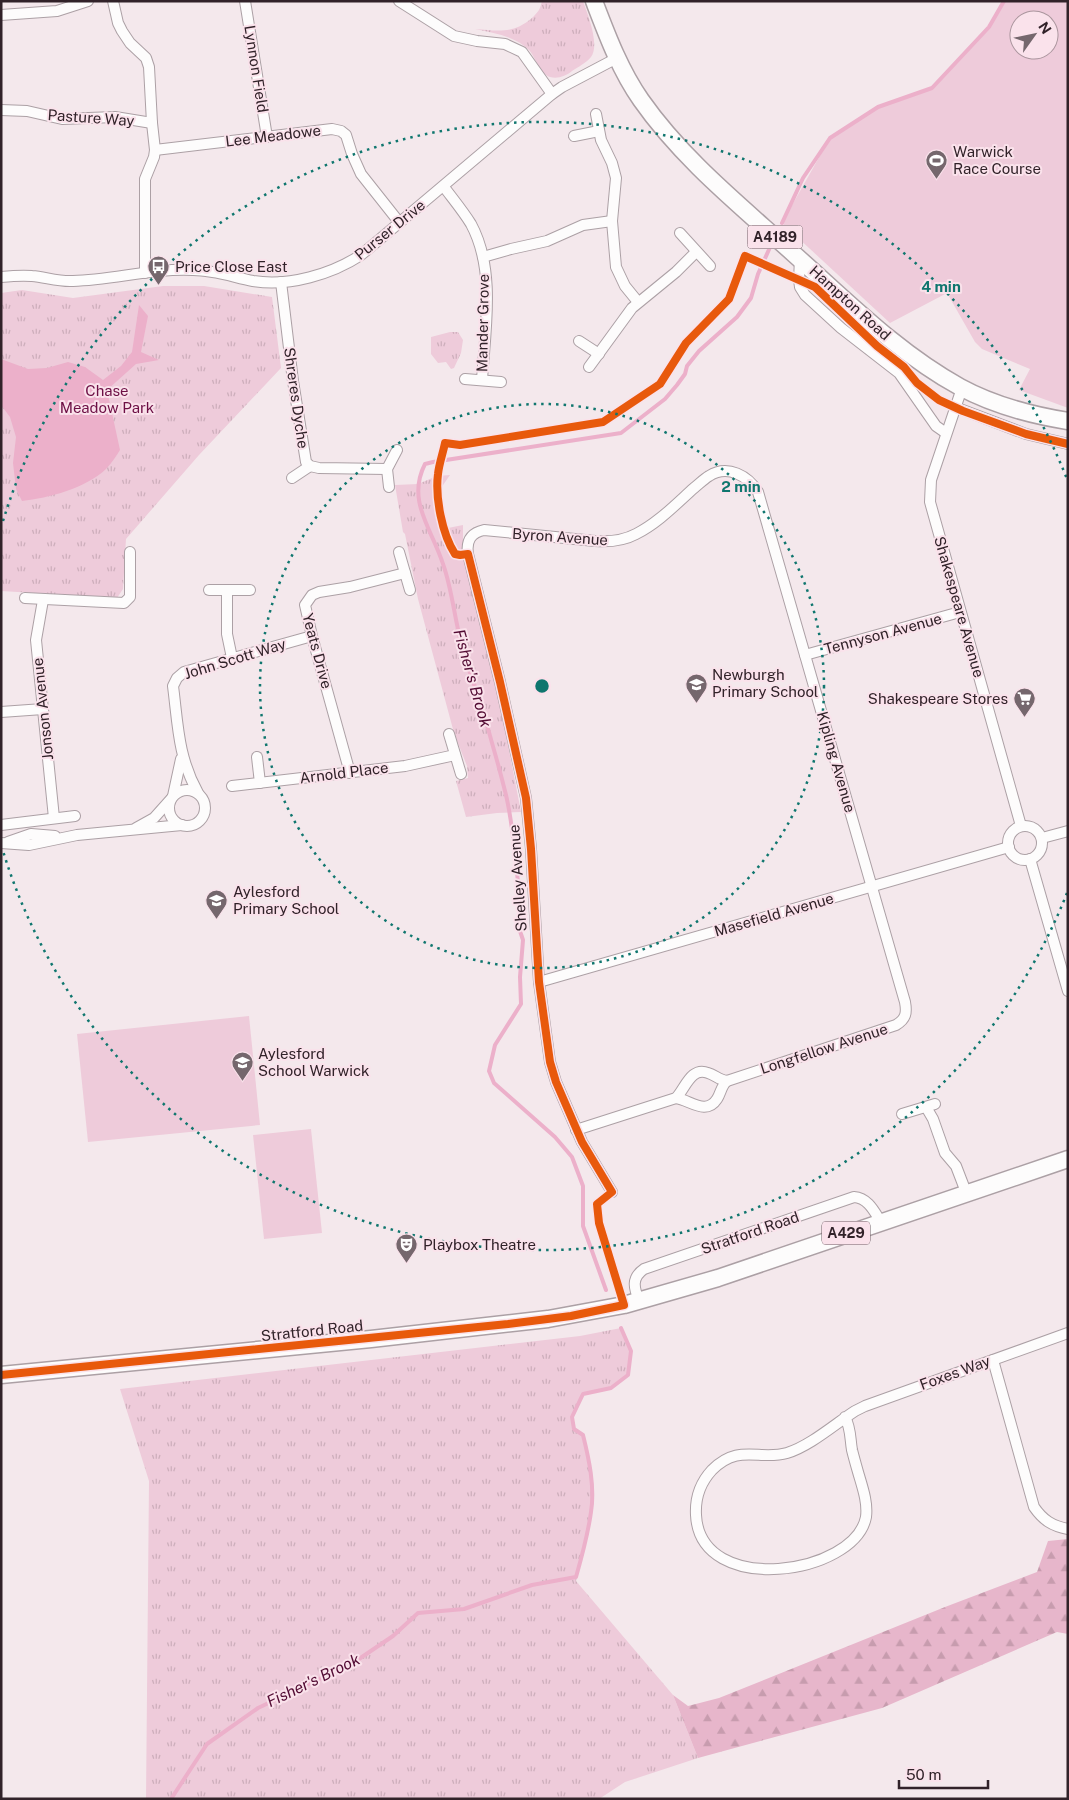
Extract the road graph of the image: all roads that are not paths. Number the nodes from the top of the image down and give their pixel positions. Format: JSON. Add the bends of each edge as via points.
{"nodes":[{"id":1,"x":88,"y":1,"type":"edge"},
{"id":2,"x":114,"y":1,"type":"edge"},
{"id":3,"x":245,"y":1,"type":"edge"},
{"id":4,"x":399,"y":1,"type":"edge"},
{"id":5,"x":594,"y":1,"type":"edge"},
{"id":6,"x":1,"y":15,"type":"edge"},
{"id":7,"x":617,"y":58,"type":"junction"},
{"id":8,"x":552,"y":94,"type":"junction"},
{"id":9,"x":1,"y":110,"type":"edge"},
{"id":10,"x":596,"y":114,"type":"dead end"},
{"id":11,"x":152,"y":123,"type":"junction"},
{"id":12,"x":599,"y":131,"type":"junction"},
{"id":13,"x":574,"y":136,"type":"dead end"},
{"id":14,"x":267,"y":137,"type":"junction"},
{"id":15,"x":155,"y":150,"type":"junction"},
{"id":16,"x":444,"y":187,"type":"junction"},
{"id":17,"x":612,"y":221,"type":"junction"},
{"id":18,"x":400,"y":222,"type":"junction"},
{"id":19,"x":680,"y":233,"type":"dead end"},
{"id":20,"x":696,"y":252,"type":"junction"},
{"id":21,"x":483,"y":258,"type":"junction"},
{"id":22,"x":800,"y":259,"type":"junction"},
{"id":23,"x":710,"y":266,"type":"dead end"},
{"id":24,"x":145,"y":273,"type":"junction"},
{"id":25,"x":1,"y":277,"type":"edge"},
{"id":26,"x":281,"y":282,"type":"junction"},
{"id":27,"x":638,"y":302,"type":"junction"},
{"id":28,"x":578,"y":341,"type":"dead end"},
{"id":29,"x":599,"y":354,"type":"junction"},
{"id":30,"x":589,"y":367,"type":"dead end"},
{"id":31,"x":465,"y":379,"type":"dead end"},
{"id":32,"x":482,"y":380,"type":"junction"},
{"id":33,"x":501,"y":382,"type":"dead end"},
{"id":34,"x":962,"y":388,"type":"junction"},
{"id":35,"x":955,"y":407,"type":"junction"},
{"id":36,"x":1068,"y":421,"type":"edge"},
{"id":37,"x":946,"y":433,"type":"junction"},
{"id":38,"x":1068,"y":444,"type":"edge"},
{"id":39,"x":397,"y":450,"type":"dead end"},
{"id":40,"x":310,"y":466,"type":"junction"},
{"id":41,"x":388,"y":469,"type":"junction"},
{"id":42,"x":292,"y":478,"type":"dead end"},
{"id":43,"x":389,"y":487,"type":"dead end"},
{"id":44,"x":758,"y":492,"type":"joint"},
{"id":45,"x":130,"y":552,"type":"dead end"},
{"id":46,"x":399,"y":552,"type":"dead end"},
{"id":47,"x":468,"y":554,"type":"joint"},
{"id":48,"x":405,"y":573,"type":"junction"},
{"id":49,"x":209,"y":590,"type":"dead end"},
{"id":50,"x":227,"y":590,"type":"junction"},
{"id":51,"x":250,"y":590,"type":"dead end"},
{"id":52,"x":410,"y":590,"type":"dead end"},
{"id":53,"x":24,"y":598,"type":"dead end"},
{"id":54,"x":43,"y":600,"type":"junction"},
{"id":55,"x":960,"y":612,"type":"junction"},
{"id":56,"x":312,"y":636,"type":"junction"},
{"id":57,"x":805,"y":655,"type":"junction"},
{"id":58,"x":232,"y":658,"type":"junction"},
{"id":59,"x":43,"y":709,"type":"junction"},
{"id":60,"x":1,"y":712,"type":"edge"},
{"id":61,"x":449,"y":734,"type":"dead end"},
{"id":62,"x":455,"y":755,"type":"junction"},
{"id":63,"x":182,"y":756,"type":"junction"},
{"id":64,"x":257,"y":756,"type":"dead end"},
{"id":65,"x":350,"y":773,"type":"junction"},
{"id":66,"x":460,"y":774,"type":"dead end"},
{"id":67,"x":260,"y":783,"type":"junction"},
{"id":68,"x":232,"y":786,"type":"dead end"},
{"id":69,"x":198,"y":792,"type":"junction"},
{"id":70,"x":172,"y":798,"type":"junction"},
{"id":71,"x":75,"y":816,"type":"dead end"},
{"id":72,"x":54,"y":818,"type":"junction"},
{"id":73,"x":1,"y":825,"type":"edge"},
{"id":74,"x":182,"y":825,"type":"junction"},
{"id":75,"x":1021,"y":826,"type":"junction"},
{"id":76,"x":133,"y":829,"type":"junction"},
{"id":77,"x":1068,"y":831,"type":"edge"},
{"id":78,"x":1042,"y":838,"type":"junction"},
{"id":79,"x":4,"y":842,"type":"edge"},
{"id":80,"x":1009,"y":846,"type":"junction"},
{"id":81,"x":1030,"y":859,"type":"junction"},
{"id":82,"x":872,"y":887,"type":"junction"},
{"id":83,"x":539,"y":982,"type":"junction"},
{"id":84,"x":1068,"y":991,"type":"edge"},
{"id":85,"x":727,"y":1081,"type":"junction"},
{"id":86,"x":676,"y":1098,"type":"junction"},
{"id":87,"x":902,"y":1114,"type":"dead end"},
{"id":88,"x":576,"y":1130,"type":"junction"},
{"id":89,"x":1068,"y":1159,"type":"edge"},
{"id":90,"x":612,"y":1192,"type":"dead end"},
{"id":91,"x":966,"y":1192,"type":"junction"},
{"id":92,"x":881,"y":1222,"type":"junction"},
{"id":93,"x":640,"y":1301,"type":"junction"},
{"id":94,"x":1068,"y":1333,"type":"edge"},
{"id":95,"x":993,"y":1360,"type":"junction"},
{"id":96,"x":1,"y":1375,"type":"edge"},
{"id":97,"x":845,"y":1417,"type":"junction"},
{"id":98,"x":1068,"y":1529,"type":"edge"}],
"edges":[{"from":1,"to":6,"type":"street","via":[[57,11]]},
{"from":2,"to":11,"type":"street","via":[[122,31],[148,62]]},
{"from":3,"to":14,"type":"street","name":"Lynnon Field"},
{"from":4,"to":8,"type":"street","via":[[454,36],[504,44],[522,52]]},
{"from":5,"to":7,"type":"main road","name":"Hampton Road","number":"A4189"},
{"from":7,"to":8,"type":"street","name":"Purser Drive"},
{"from":7,"to":22,"type":"main road","name":"Hampton Road","number":"A4189","via":[[640,98],[696,166]]},
{"from":8,"to":16,"type":"street","name":"Purser Drive"},
{"from":9,"to":11,"type":"street","name":"Pasture Way","via":[[27,111],[62,119],[115,116]]},
{"from":10,"to":12,"type":"street"},
{"from":11,"to":15,"type":"street"},
{"from":12,"to":13,"type":"street"},
{"from":12,"to":17,"type":"street","via":[[616,178]]},
{"from":14,"to":15,"type":"street","name":"Lee Meadowe"},
{"from":14,"to":18,"type":"street","name":"Lee Meadowe","via":[[341,131],[347,137],[361,174]]},
{"from":15,"to":24,"type":"street","via":[[145,179]]},
{"from":16,"to":18,"type":"street","name":"Purser Drive"},
{"from":16,"to":21,"type":"street","name":"Mander Grove","via":[[471,224]]},
{"from":17,"to":21,"type":"street","via":[[583,225],[547,241]]},
{"from":17,"to":27,"type":"street","via":[[616,267]]},
{"from":18,"to":26,"type":"street","name":"Purser Drive","via":[[353,260],[319,274]]},
{"from":19,"to":20,"type":"street"},
{"from":20,"to":23,"type":"street"},
{"from":20,"to":27,"type":"street"},
{"from":21,"to":32,"type":"street","name":"Mander Grove","via":[[486,298]]},
{"from":22,"to":34,"type":"main road","name":"Hampton Road","number":"A4189","via":[[909,355]]},
{"from":22,"to":37,"type":"street","via":[[799,280],[805,295],[840,328],[899,374],[936,426]]},
{"from":24,"to":25,"type":"street","name":"Purser Drive","via":[[70,281],[33,276]]},
{"from":24,"to":26,"type":"street","name":"Purser Drive","via":[[195,270],[255,281]]},
{"from":26,"to":40,"type":"street","name":"Shreres Dyche","via":[[304,458]]},
{"from":27,"to":29,"type":"street"},
{"from":28,"to":29,"type":"street"},
{"from":29,"to":30,"type":"street"},
{"from":31,"to":32,"type":"street","name":"Mander Grove"},
{"from":32,"to":33,"type":"street","name":"Mander Grove"},
{"from":34,"to":35,"type":"street","name":"Shakespeare Avenue"},
{"from":34,"to":36,"type":"main road","name":"Hampton Road","number":"A4189","via":[[1026,412]]},
{"from":35,"to":37,"type":"street","name":"Shakespeare Avenue"},
{"from":35,"to":38,"type":"street","via":[[1026,434]]},
{"from":37,"to":55,"type":"street","name":"Shakespeare Avenue","via":[[931,480],[930,502]]},
{"from":39,"to":41,"type":"street"},
{"from":40,"to":41,"type":"street","name":"Shreres Dyche"},
{"from":40,"to":42,"type":"street"},
{"from":41,"to":43,"type":"street"},
{"from":44,"to":47,"type":"street","name":"Byron Avenue","via":[[741,475],[729,471],[716,473],[647,528],[623,539],[610,542],[484,530],[470,536]]},
{"from":44,"to":57,"type":"street","name":"Kipling Avenue"},
{"from":45,"to":54,"type":"street","via":[[130,597],[124,603]]},
{"from":46,"to":48,"type":"street"},
{"from":47,"to":83,"type":"street","name":"Shelley Avenue","via":[[526,798]]},
{"from":48,"to":52,"type":"street"},
{"from":48,"to":56,"type":"street","name":"Yeats Drive","via":[[312,595],[305,608]]},
{"from":49,"to":50,"type":"street"},
{"from":50,"to":51,"type":"street"},
{"from":50,"to":58,"type":"street","via":[[227,634]]},
{"from":53,"to":54,"type":"street"},
{"from":54,"to":59,"type":"street","name":"Jonson Avenue","via":[[36,640]]},
{"from":55,"to":57,"type":"street","name":"Tennyson Avenue"},
{"from":55,"to":75,"type":"street","name":"Shakespeare Avenue"},
{"from":56,"to":58,"type":"street","name":"John Scott Way"},
{"from":56,"to":65,"type":"street","name":"Yeats Drive"},
{"from":57,"to":82,"type":"street","name":"Kipling Avenue"},
{"from":58,"to":63,"type":"street","name":"John Scott Way","via":[[184,672],[174,681]]},
{"from":59,"to":60,"type":"street"},
{"from":59,"to":72,"type":"street","name":"Jonson Avenue"},
{"from":61,"to":62,"type":"street"},
{"from":62,"to":65,"type":"street","name":"Arnold Place"},
{"from":62,"to":66,"type":"street"},
{"from":63,"to":69,"type":"street"},
{"from":63,"to":70,"type":"street"},
{"from":64,"to":67,"type":"street"},
{"from":65,"to":67,"type":"street","name":"Arnold Place"},
{"from":67,"to":68,"type":"street","name":"Arnold Place"},
{"from":69,"to":70,"type":"street","via":[[186,789]]},
{"from":69,"to":74,"type":"street","via":[[206,808],[203,818],[195,824]]},
{"from":70,"to":74,"type":"street","via":[[169,805],[171,817]]},
{"from":70,"to":76,"type":"street","via":[[154,818]]},
{"from":71,"to":72,"type":"street"},
{"from":72,"to":73,"type":"street"},
{"from":74,"to":76,"type":"street"},
{"from":75,"to":78,"type":"street","via":[[1035,828]]},
{"from":75,"to":80,"type":"street","via":[[1010,835]]},
{"from":76,"to":79,"type":"street","via":[[60,837],[31,834]]},
{"from":77,"to":78,"type":"street"},
{"from":78,"to":81,"type":"street","via":[[1041,849]]},
{"from":80,"to":81,"type":"street","via":[[1012,854]]},
{"from":80,"to":82,"type":"street","name":"Masefield Avenue"},
{"from":81,"to":84,"type":"street"},
{"from":82,"to":83,"type":"street","name":"Masefield Avenue"},
{"from":82,"to":85,"type":"street","name":"Longfellow Avenue","via":[[905,1002],[906,1015],[902,1021]]},
{"from":83,"to":88,"type":"street","name":"Shelley Avenue","via":[[553,1074]]},
{"from":85,"to":86,"type":"street","via":[[718,1098],[705,1107]]},
{"from":85,"to":86,"type":"street","via":[[704,1071],[697,1072]]},
{"from":86,"to":88,"type":"street"},
{"from":87,"to":91,"type":"street","via":[[930,1105],[945,1153],[956,1166]]},
{"from":88,"to":90,"type":"street","name":"Shelley Avenue"},
{"from":89,"to":91,"type":"main road","name":"Stratford Road","number":"A429"},
{"from":91,"to":92,"type":"main road","name":"Stratford Road","number":"A429"},
{"from":92,"to":93,"type":"main road","name":"Stratford Road","number":"A429"},
{"from":92,"to":93,"type":"street","name":"Stratford Road","via":[[865,1200],[854,1198],[644,1269],[634,1285]]},
{"from":93,"to":96,"type":"main road","name":"Stratford Road","number":"A429","via":[[571,1316],[508,1324]]},
{"from":94,"to":95,"type":"street","name":"Foxes Way"},
{"from":95,"to":97,"type":"street","name":"Foxes Way","via":[[865,1406]]},
{"from":95,"to":98,"type":"street","via":[[1034,1507],[1049,1524]]},
{"from":97,"to":97,"type":"street","name":"Foxes Way","via":[[866,1506],[866,1516],[856,1538],[828,1556],[788,1567],[745,1568],[713,1553],[697,1526],[696,1507],[702,1482],[714,1468],[738,1455],[778,1455],[794,1451]]}]}
